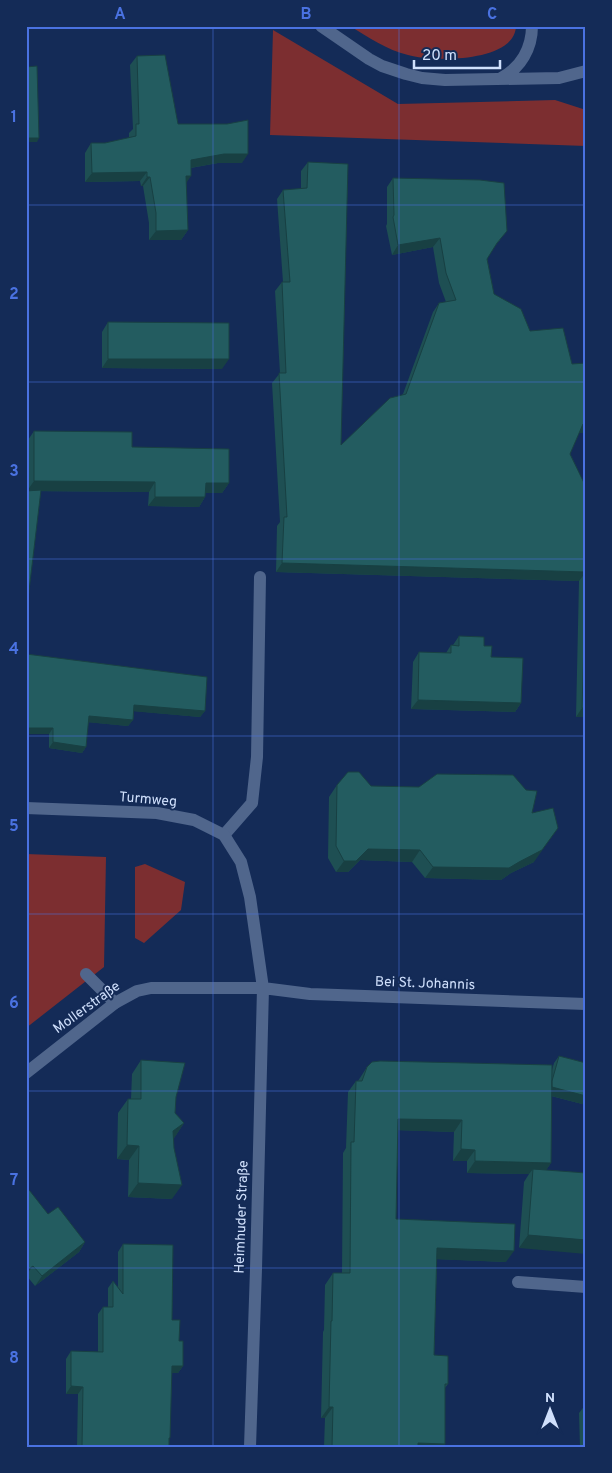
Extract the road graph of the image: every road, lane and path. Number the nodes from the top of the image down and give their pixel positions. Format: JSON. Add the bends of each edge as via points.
{"nodes":[{"id":1,"x":321,"y":26,"type":"edge"},
{"id":2,"x":532,"y":26,"type":"edge"},
{"id":3,"x":586,"y":71,"type":"edge"},
{"id":4,"x":499,"y":79,"type":"junction"},
{"id":5,"x":260,"y":577,"type":"dead end"},
{"id":6,"x":26,"y":808,"type":"edge"},
{"id":7,"x":224,"y":835,"type":"junction"},
{"id":8,"x":86,"y":974,"type":"dead end"},
{"id":9,"x":263,"y":988,"type":"junction"},
{"id":10,"x":115,"y":1003,"type":"junction"},
{"id":11,"x":586,"y":1004,"type":"edge"},
{"id":12,"x":26,"y":1073,"type":"edge"},
{"id":13,"x":518,"y":1282,"type":"dead end"},
{"id":14,"x":586,"y":1287,"type":"edge"},
{"id":15,"x":250,"y":1447,"type":"edge"}],
"edges":[{"from":1,"to":4,"type":"street","via":[[369,59],[406,74],[445,80]]},
{"from":2,"to":4,"type":"street","via":[[532,38],[519,64]]},
{"from":3,"to":4,"type":"street","via":[[559,78]]},
{"from":5,"to":7,"type":"street","via":[[257,757],[252,803]]},
{"from":6,"to":7,"type":"street","name":"Turmweg","via":[[157,813],[194,820]]},
{"from":7,"to":9,"type":"street","via":[[241,862],[250,897]]},
{"from":8,"to":10,"type":"street"},
{"from":9,"to":10,"type":"street","name":"Mollerstraße","via":[[150,988],[136,991]]},
{"from":9,"to":11,"type":"street","name":"Bei St. Johannis","via":[[310,994]]},
{"from":9,"to":15,"type":"street","name":"Heimhuder Straße"},
{"from":10,"to":12,"type":"street","name":"Mollerstraße"},
{"from":13,"to":14,"type":"street"}]}
